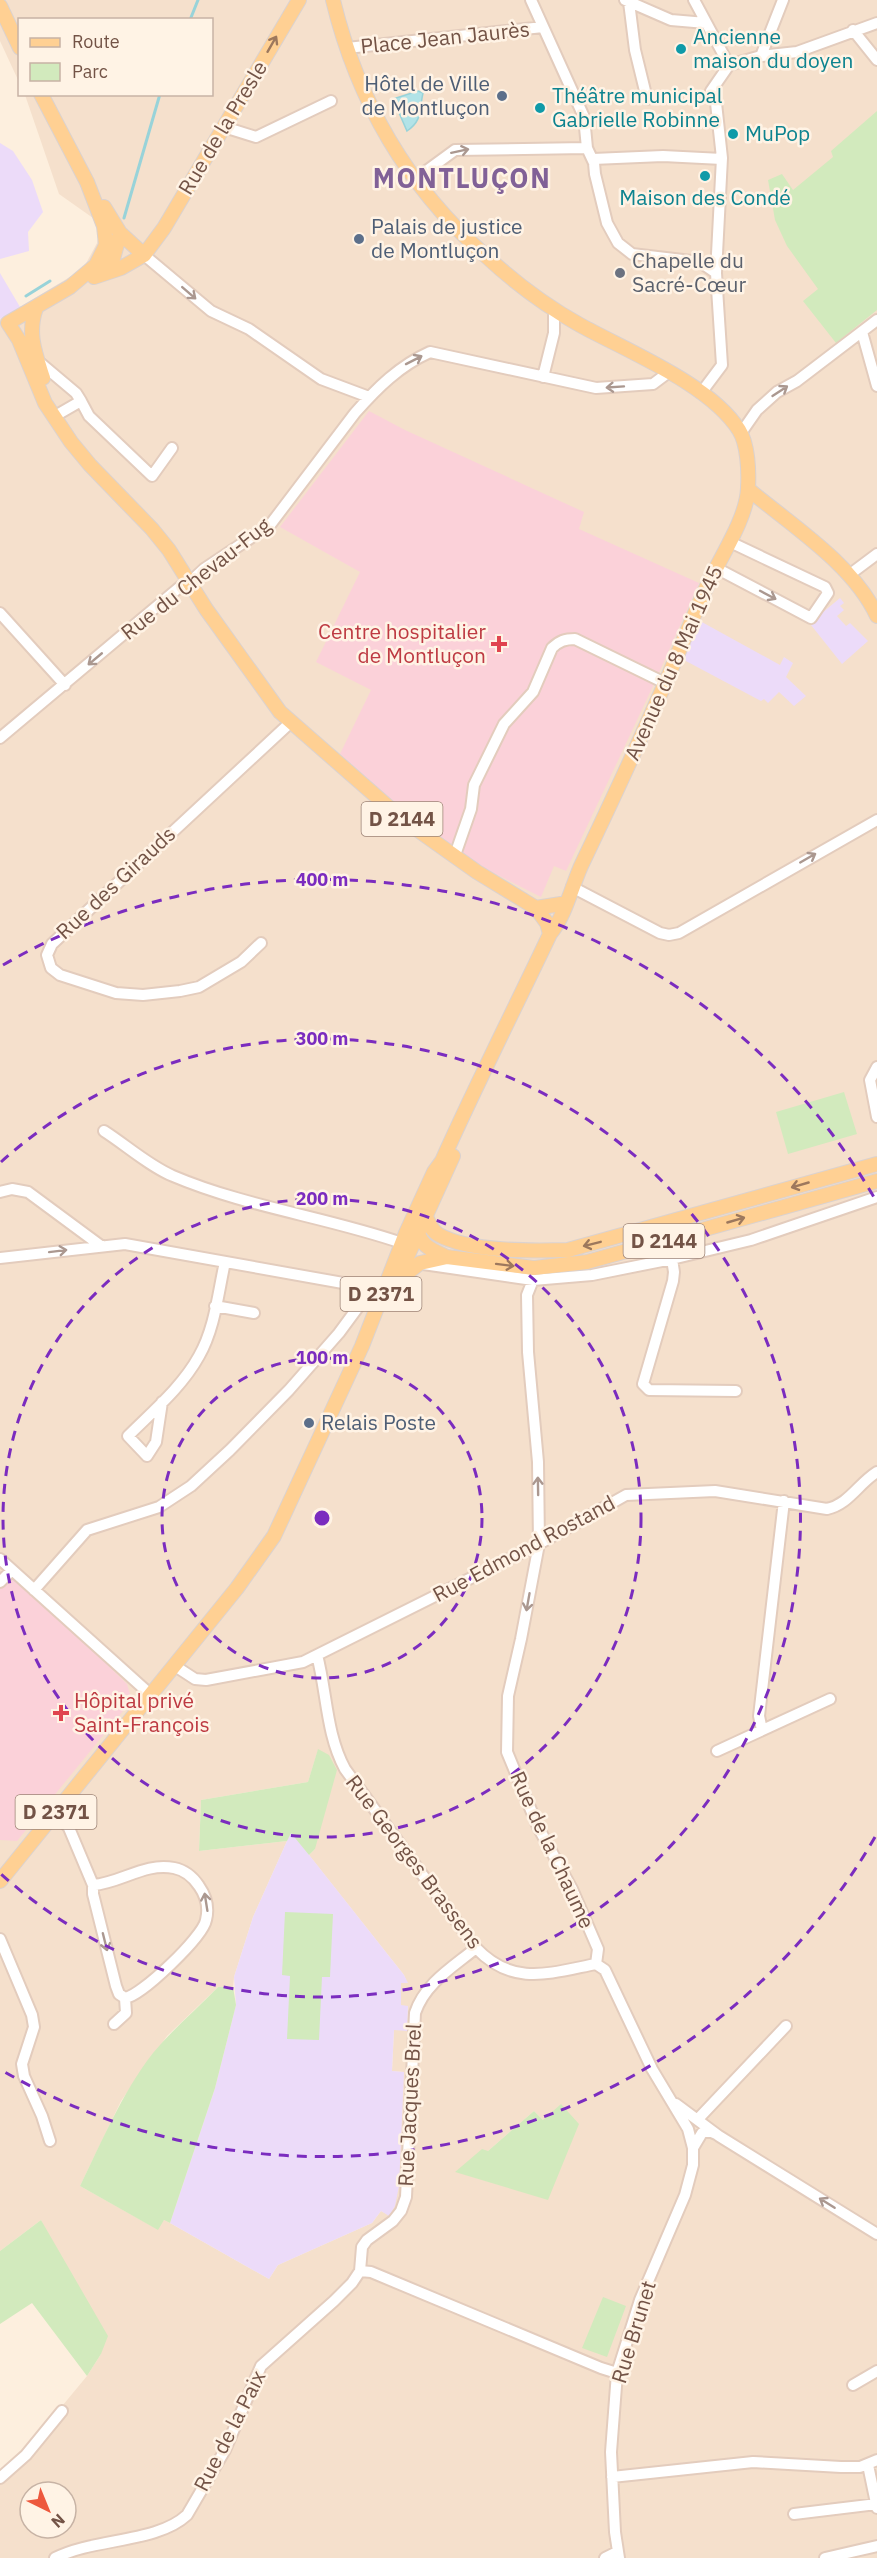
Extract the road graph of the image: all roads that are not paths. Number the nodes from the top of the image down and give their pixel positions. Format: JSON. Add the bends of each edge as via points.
{"nodes":[{"id":1,"x":299,"y":0,"type":"edge"},
{"id":2,"x":333,"y":0,"type":"edge"},
{"id":3,"x":531,"y":0,"type":"edge"},
{"id":4,"x":694,"y":0,"type":"edge"},
{"id":5,"x":783,"y":0,"type":"edge"},
{"id":6,"x":627,"y":1,"type":"edge"},
{"id":7,"x":0,"y":6,"type":"edge"},
{"id":8,"x":877,"y":23,"type":"edge"},
{"id":9,"x":709,"y":26,"type":"junction"},
{"id":10,"x":543,"y":27,"type":"junction"},
{"id":11,"x":853,"y":30,"type":"junction"},
{"id":12,"x":18,"y":44,"type":"edge"},
{"id":13,"x":347,"y":48,"type":"junction"},
{"id":14,"x":761,"y":56,"type":"junction"},
{"id":15,"x":877,"y":60,"type":"edge"},
{"id":16,"x":729,"y":65,"type":"junction"},
{"id":17,"x":42,"y":96,"type":"edge"},
{"id":18,"x":647,"y":99,"type":"dead end"},
{"id":19,"x":331,"y":100,"type":"dead end"},
{"id":20,"x":224,"y":128,"type":"junction"},
{"id":21,"x":587,"y":148,"type":"junction"},
{"id":22,"x":593,"y":159,"type":"junction"},
{"id":23,"x":722,"y":159,"type":"junction"},
{"id":24,"x":414,"y":180,"type":"junction"},
{"id":25,"x":87,"y":182,"type":"junction"},
{"id":26,"x":120,"y":233,"type":"junction"},
{"id":27,"x":144,"y":255,"type":"junction"},
{"id":28,"x":107,"y":258,"type":"junction"},
{"id":29,"x":716,"y":273,"type":"junction"},
{"id":30,"x":94,"y":277,"type":"junction"},
{"id":31,"x":70,"y":287,"type":"junction"},
{"id":32,"x":36,"y":308,"type":"junction"},
{"id":33,"x":554,"y":310,"type":"junction"},
{"id":34,"x":877,"y":320,"type":"edge"},
{"id":35,"x":574,"y":321,"type":"junction"},
{"id":36,"x":4,"y":326,"type":"edge"},
{"id":37,"x":862,"y":332,"type":"junction"},
{"id":38,"x":554,"y":333,"type":"junction"},
{"id":39,"x":38,"y":361,"type":"junction"},
{"id":40,"x":669,"y":372,"type":"junction"},
{"id":41,"x":543,"y":377,"type":"junction"},
{"id":42,"x":877,"y":386,"type":"edge"},
{"id":43,"x":349,"y":390,"type":"junction"},
{"id":44,"x":701,"y":393,"type":"junction"},
{"id":45,"x":369,"y":397,"type":"junction"},
{"id":46,"x":81,"y":401,"type":"junction"},
{"id":47,"x":355,"y":413,"type":"junction"},
{"id":48,"x":54,"y":414,"type":"junction"},
{"id":49,"x":741,"y":433,"type":"junction"},
{"id":50,"x":172,"y":448,"type":"dead end"},
{"id":51,"x":748,"y":489,"type":"junction"},
{"id":52,"x":730,"y":542,"type":"junction"},
{"id":53,"x":877,"y":554,"type":"edge"},
{"id":54,"x":716,"y":568,"type":"junction"},
{"id":55,"x":849,"y":575,"type":"junction"},
{"id":56,"x":189,"y":583,"type":"junction"},
{"id":57,"x":0,"y":613,"type":"edge"},
{"id":58,"x":877,"y":616,"type":"edge"},
{"id":59,"x":665,"y":683,"type":"junction"},
{"id":60,"x":64,"y":685,"type":"junction"},
{"id":61,"x":291,"y":722,"type":"junction"},
{"id":62,"x":0,"y":738,"type":"edge"},
{"id":63,"x":877,"y":820,"type":"edge"},
{"id":64,"x":455,"y":855,"type":"junction"},
{"id":65,"x":572,"y":887,"type":"junction"},
{"id":66,"x":561,"y":903,"type":"junction"},
{"id":67,"x":536,"y":908,"type":"junction"},
{"id":68,"x":552,"y":927,"type":"junction"},
{"id":69,"x":261,"y":943,"type":"dead end"},
{"id":70,"x":501,"y":1038,"type":"junction"},
{"id":71,"x":877,"y":1067,"type":"edge"},
{"id":72,"x":877,"y":1117,"type":"edge"},
{"id":73,"x":104,"y":1131,"type":"dead end"},
{"id":74,"x":877,"y":1156,"type":"edge"},
{"id":75,"x":877,"y":1164,"type":"edge"},
{"id":76,"x":835,"y":1176,"type":"junction"},
{"id":77,"x":877,"y":1181,"type":"edge"},
{"id":78,"x":0,"y":1192,"type":"edge"},
{"id":79,"x":877,"y":1197,"type":"edge"},
{"id":80,"x":426,"y":1217,"type":"junction"},
{"id":81,"x":412,"y":1243,"type":"junction"},
{"id":82,"x":460,"y":1243,"type":"junction"},
{"id":83,"x":101,"y":1246,"type":"junction"},
{"id":84,"x":447,"y":1257,"type":"junction"},
{"id":85,"x":0,"y":1258,"type":"edge"},
{"id":86,"x":672,"y":1259,"type":"junction"},
{"id":87,"x":225,"y":1262,"type":"junction"},
{"id":88,"x":420,"y":1263,"type":"junction"},
{"id":89,"x":533,"y":1280,"type":"junction"},
{"id":90,"x":383,"y":1294,"type":"junction"},
{"id":91,"x":215,"y":1306,"type":"junction"},
{"id":92,"x":254,"y":1313,"type":"dead end"},
{"id":93,"x":736,"y":1391,"type":"dead end"},
{"id":94,"x":162,"y":1402,"type":"junction"},
{"id":95,"x":877,"y":1472,"type":"edge"},
{"id":96,"x":783,"y":1501,"type":"junction"},
{"id":97,"x":539,"y":1544,"type":"junction"},
{"id":98,"x":0,"y":1559,"type":"edge"},
{"id":99,"x":12,"y":1569,"type":"junction"},
{"id":100,"x":0,"y":1582,"type":"edge"},
{"id":101,"x":34,"y":1590,"type":"junction"},
{"id":102,"x":317,"y":1655,"type":"junction"},
{"id":103,"x":174,"y":1666,"type":"junction"},
{"id":104,"x":151,"y":1695,"type":"junction"},
{"id":105,"x":830,"y":1698,"type":"dead end"},
{"id":106,"x":762,"y":1730,"type":"junction"},
{"id":107,"x":717,"y":1751,"type":"dead end"},
{"id":108,"x":56,"y":1813,"type":"junction"},
{"id":109,"x":0,"y":1881,"type":"edge"},
{"id":110,"x":93,"y":1885,"type":"junction"},
{"id":111,"x":0,"y":1939,"type":"edge"},
{"id":112,"x":476,"y":1948,"type":"junction"},
{"id":113,"x":596,"y":1964,"type":"junction"},
{"id":114,"x":125,"y":1998,"type":"junction"},
{"id":115,"x":114,"y":2024,"type":"dead end"},
{"id":116,"x":786,"y":2026,"type":"dead end"},
{"id":117,"x":672,"y":2102,"type":"junction"},
{"id":118,"x":698,"y":2119,"type":"junction"},
{"id":119,"x":719,"y":2136,"type":"junction"},
{"id":120,"x":50,"y":2141,"type":"dead end"},
{"id":121,"x":693,"y":2148,"type":"junction"},
{"id":122,"x":877,"y":2234,"type":"edge"},
{"id":123,"x":360,"y":2271,"type":"junction"},
{"id":124,"x":877,"y":2371,"type":"edge"},
{"id":125,"x":617,"y":2373,"type":"junction"},
{"id":126,"x":853,"y":2385,"type":"dead end"},
{"id":127,"x":62,"y":2411,"type":"dead end"},
{"id":128,"x":873,"y":2462,"type":"edge"},
{"id":129,"x":612,"y":2476,"type":"junction"},
{"id":130,"x":0,"y":2478,"type":"edge"},
{"id":131,"x":877,"y":2506,"type":"edge"},
{"id":132,"x":794,"y":2514,"type":"dead end"},
{"id":133,"x":877,"y":2546,"type":"edge"},
{"id":134,"x":618,"y":2555,"type":"edge"},
{"id":135,"x":55,"y":2558,"type":"edge"},
{"id":136,"x":605,"y":2558,"type":"edge"},
{"id":137,"x":825,"y":2558,"type":"edge"}],
"edges":[{"from":20,"to":1,"type":"main road","name":"Rue de la Presle","one_way":true},
{"from":2,"to":13,"type":"main road"},
{"from":3,"to":10,"type":"street"},
{"from":4,"to":9,"type":"street"},
{"from":5,"to":14,"type":"street"},
{"from":6,"to":9,"type":"street","via":[[671,20]]},
{"from":6,"to":18,"type":"street"},
{"from":7,"to":12,"type":"main road"},
{"from":8,"to":11,"type":"street"},
{"from":9,"to":16,"type":"street"},
{"from":10,"to":13,"type":"street","name":"Place Jean Jaurès"},
{"from":10,"to":21,"type":"street","via":[[584,117]]},
{"from":11,"to":14,"type":"street","via":[[797,52]]},
{"from":11,"to":15,"type":"street"},
{"from":13,"to":24,"type":"main road","via":[[379,125]]},
{"from":14,"to":16,"type":"street"},
{"from":16,"to":23,"type":"street","via":[[711,91],[716,103]]},
{"from":17,"to":25,"type":"main road"},
{"from":19,"to":20,"type":"street","via":[[256,137]]},
{"from":20,"to":27,"type":"main road","name":"Rue de la Presle"},
{"from":21,"to":22,"type":"street"},
{"from":24,"to":21,"type":"street","one_way":true,"via":[[455,150]]},
{"from":22,"to":23,"type":"street"},
{"from":22,"to":29,"type":"street","via":[[610,232],[618,243],[632,254],[700,262]]},
{"from":23,"to":29,"type":"street"},
{"from":24,"to":33,"type":"main road","via":[[485,256]]},
{"from":25,"to":26,"type":"main road"},
{"from":25,"to":28,"type":"main road","via":[[105,231]]},
{"from":26,"to":27,"type":"main road"},
{"from":26,"to":28,"type":"main road"},
{"from":27,"to":30,"type":"main road"},
{"from":27,"to":43,"type":"street","one_way":true,"via":[[211,311],[249,329],[321,379]]},
{"from":28,"to":30,"type":"main road"},
{"from":28,"to":31,"type":"main road"},
{"from":29,"to":44,"type":"street","via":[[722,365]]},
{"from":30,"to":31,"type":"main road"},
{"from":31,"to":32,"type":"main road"},
{"from":32,"to":36,"type":"main road"},
{"from":32,"to":39,"type":"main road","number":"D 2144","via":[[31,341]]},
{"from":33,"to":35,"type":"main road"},
{"from":33,"to":38,"type":"street"},
{"from":34,"to":37,"type":"street"},
{"from":35,"to":38,"type":"street"},
{"from":35,"to":40,"type":"main road"},
{"from":36,"to":48,"type":"main road","number":"D 2144","via":[[19,340],[45,403]]},
{"from":37,"to":42,"type":"street"},
{"from":49,"to":37,"type":"street","one_way":true,"via":[[757,410],[777,392]]},
{"from":38,"to":41,"type":"street"},
{"from":39,"to":46,"type":"street"},
{"from":39,"to":48,"type":"main road","number":"D 2144"},
{"from":40,"to":41,"type":"street","name":"Rue du Chevau-Fug","one_way":true,"via":[[653,384],[596,388]]},
{"from":40,"to":44,"type":"main road"},
{"from":45,"to":41,"type":"street","name":"Rue du Chevau-Fug","one_way":true,"via":[[406,363],[430,352]]},
{"from":43,"to":45,"type":"street"},
{"from":43,"to":47,"type":"street"},
{"from":44,"to":49,"type":"main road"},
{"from":45,"to":47,"type":"street","name":"Rue du Chevau-Fug"},
{"from":46,"to":48,"type":"street"},
{"from":46,"to":50,"type":"street","via":[[89,416],[152,476]]},
{"from":47,"to":56,"type":"street","name":"Rue du Chevau-Fug","via":[[270,525]]},
{"from":48,"to":56,"type":"main road","number":"D 2144","via":[[90,465],[152,529]]},
{"from":49,"to":51,"type":"main road","name":"Avenue du 8 Mai 1945"},
{"from":51,"to":52,"type":"main road","name":"Avenue du 8 Mai 1945"},
{"from":51,"to":55,"type":"main road"},
{"from":52,"to":54,"type":"main road","name":"Avenue du 8 Mai 1945"},
{"from":54,"to":52,"type":"street","one_way":true,"via":[[811,618],[828,593],[825,587]]},
{"from":53,"to":55,"type":"street"},
{"from":54,"to":59,"type":"main road","name":"Avenue du 8 Mai 1945"},
{"from":55,"to":58,"type":"main road"},
{"from":56,"to":60,"type":"street","name":"Rue du Chevau-Fug","one_way":true},
{"from":56,"to":61,"type":"main road","number":"D 2144"},
{"from":57,"to":60,"type":"street"},
{"from":59,"to":64,"type":"street","via":[[575,639],[558,642],[533,692],[504,724],[474,785],[471,809]]},
{"from":59,"to":65,"type":"main road","name":"Avenue du 8 Mai 1945"},
{"from":60,"to":62,"type":"street","name":"Rue du Chevau-Fug"},
{"from":61,"to":64,"type":"main road","number":"D 2144","via":[[401,818]]},
{"from":61,"to":69,"type":"street","name":"Rue des Girauds","via":[[52,944],[46,955],[51,968],[60,975],[116,993],[143,994],[199,987],[241,962]]},
{"from":65,"to":63,"type":"street","one_way":true,"via":[[660,933],[679,933]]},
{"from":64,"to":67,"type":"main road","number":"D 2144"},
{"from":65,"to":66,"type":"main road","name":"Avenue du 8 Mai 1945"},
{"from":65,"to":68,"type":"main road","name":"Avenue du 8 Mai 1945"},
{"from":66,"to":67,"type":"main road"},
{"from":66,"to":68,"type":"main road","name":"Avenue du 8 Mai 1945"},
{"from":67,"to":68,"type":"main road","number":"D 2144"},
{"from":68,"to":70,"type":"main road","name":"Avenue du 8 Mai 1945"},
{"from":70,"to":80,"type":"main road","name":"Avenue du 8 Mai 1945","via":[[495,1064]]},
{"from":70,"to":81,"type":"main road","name":"Avenue du 8 Mai 1945","via":[[434,1172]]},
{"from":71,"to":72,"type":"street","via":[[870,1080]]},
{"from":73,"to":81,"type":"street","via":[[171,1175],[236,1198]]},
{"from":74,"to":76,"type":"main road"},
{"from":75,"to":76,"type":"main road","number":"D 2144"},
{"from":76,"to":82,"type":"main road","number":"D 2144","one_way":true,"via":[[568,1250],[527,1251]]},
{"from":84,"to":77,"type":"main road","number":"D 2144","one_way":true,"via":[[534,1268],[587,1262]]},
{"from":78,"to":83,"type":"street","via":[[28,1192]]},
{"from":79,"to":86,"type":"street","via":[[751,1240]]},
{"from":80,"to":81,"type":"main road","name":"Avenue du 8 Mai 1945"},
{"from":80,"to":82,"type":"main road","number":"D 2144","via":[[438,1234]]},
{"from":81,"to":82,"type":"main road","number":"D 2144"},
{"from":81,"to":84,"type":"main road","number":"D 2144"},
{"from":81,"to":90,"type":"main road","name":"Avenue du 8 Mai 1945"},
{"from":85,"to":83,"type":"street","one_way":true},
{"from":83,"to":87,"type":"street","via":[[125,1244]]},
{"from":84,"to":88,"type":"main road"},
{"from":86,"to":89,"type":"street","via":[[592,1275]]},
{"from":86,"to":93,"type":"street","via":[[673,1281],[643,1384],[649,1390]]},
{"from":87,"to":90,"type":"street"},
{"from":87,"to":91,"type":"street"},
{"from":88,"to":89,"type":"street"},
{"from":88,"to":90,"type":"main road"},
{"from":97,"to":89,"type":"street","name":"Rue de la Chaume","one_way":true,"via":[[537,1451],[528,1352],[527,1295]]},
{"from":90,"to":101,"type":"street","via":[[339,1333],[289,1390],[199,1479],[159,1507],[87,1530]]},
{"from":90,"to":103,"type":"main road","name":"Avenue du 8 Mai 1945","number":"D 2371","via":[[274,1536]]},
{"from":91,"to":92,"type":"street"},
{"from":91,"to":94,"type":"street","via":[[200,1355]]},
{"from":94,"to":94,"type":"street","via":[[128,1436],[147,1456],[156,1442]]},
{"from":95,"to":96,"type":"street","name":"Rue Edmond Rostand","via":[[837,1507],[817,1508]]},
{"from":96,"to":97,"type":"street","name":"Rue Edmond Rostand","via":[[715,1491],[626,1495]]},
{"from":96,"to":106,"type":"street","via":[[759,1716]]},
{"from":97,"to":102,"type":"street","name":"Rue Edmond Rostand"},
{"from":97,"to":113,"type":"street","name":"Rue de la Chaume","one_way":true,"via":[[508,1696],[507,1752],[538,1827],[572,1889],[598,1949]]},
{"from":98,"to":99,"type":"street"},
{"from":99,"to":100,"type":"street"},
{"from":99,"to":101,"type":"street"},
{"from":101,"to":104,"type":"street"},
{"from":102,"to":103,"type":"street","name":"Rue Edmond Rostand","via":[[303,1662],[206,1680],[195,1679]]},
{"from":102,"to":112,"type":"street","name":"Rue Georges Brassens","via":[[337,1755]]},
{"from":103,"to":104,"type":"main road","name":"Avenue du 8 Mai 1945","number":"D 2371"},
{"from":104,"to":108,"type":"main road","number":"D 2371"},
{"from":105,"to":106,"type":"street"},
{"from":106,"to":107,"type":"street"},
{"from":108,"to":109,"type":"main road","number":"D 2371"},
{"from":108,"to":110,"type":"street","via":[[69,1828]]},
{"from":110,"to":114,"type":"street","one_way":true,"via":[[116,1986]]},
{"from":114,"to":110,"type":"street","one_way":true,"via":[[142,1990],[200,1935],[208,1907],[205,1894],[187,1873],[174,1868],[148,1869]]},
{"from":111,"to":120,"type":"street","via":[[32,2015],[34,2027],[22,2064]]},
{"from":112,"to":113,"type":"street","name":"Rue Georges Brassens","via":[[488,1961],[519,1974],[546,1974]]},
{"from":112,"to":123,"type":"street","name":"Rue Jacques Brel","via":[[420,1998],[406,2196],[393,2221],[362,2247]]},
{"from":113,"to":117,"type":"street","name":"Rue de la Chaume","via":[[605,1970]]},
{"from":114,"to":115,"type":"street","via":[[126,2013]]},
{"from":116,"to":118,"type":"street"},
{"from":117,"to":118,"type":"street","name":"Rue de la Chaume"},
{"from":117,"to":121,"type":"street","name":"Rue de la Chaume","via":[[688,2129]]},
{"from":118,"to":119,"type":"street","name":"Rue de la Chaume"},
{"from":119,"to":121,"type":"street","via":[[709,2131],[702,2133]]},
{"from":122,"to":119,"type":"street","name":"Rue de la Chaume","one_way":true},
{"from":121,"to":125,"type":"street","name":"Rue Brunet","via":[[685,2195],[640,2300]]},
{"from":123,"to":125,"type":"street","via":[[371,2272]]},
{"from":123,"to":135,"type":"street","name":"Rue de la Paix","via":[[334,2301],[261,2366],[225,2450],[187,2515],[154,2532],[84,2546]]},
{"from":124,"to":126,"type":"street"},
{"from":125,"to":129,"type":"street","name":"Rue Brunet"},
{"from":127,"to":130,"type":"street","via":[[26,2455]]},
{"from":128,"to":129,"type":"street","via":[[841,2467],[753,2462]]},
{"from":128,"to":131,"type":"street"},
{"from":129,"to":134,"type":"street","name":"Rue Brunet"},
{"from":131,"to":132,"type":"street"},
{"from":133,"to":137,"type":"street"},
{"from":134,"to":136,"type":"street"}]}
